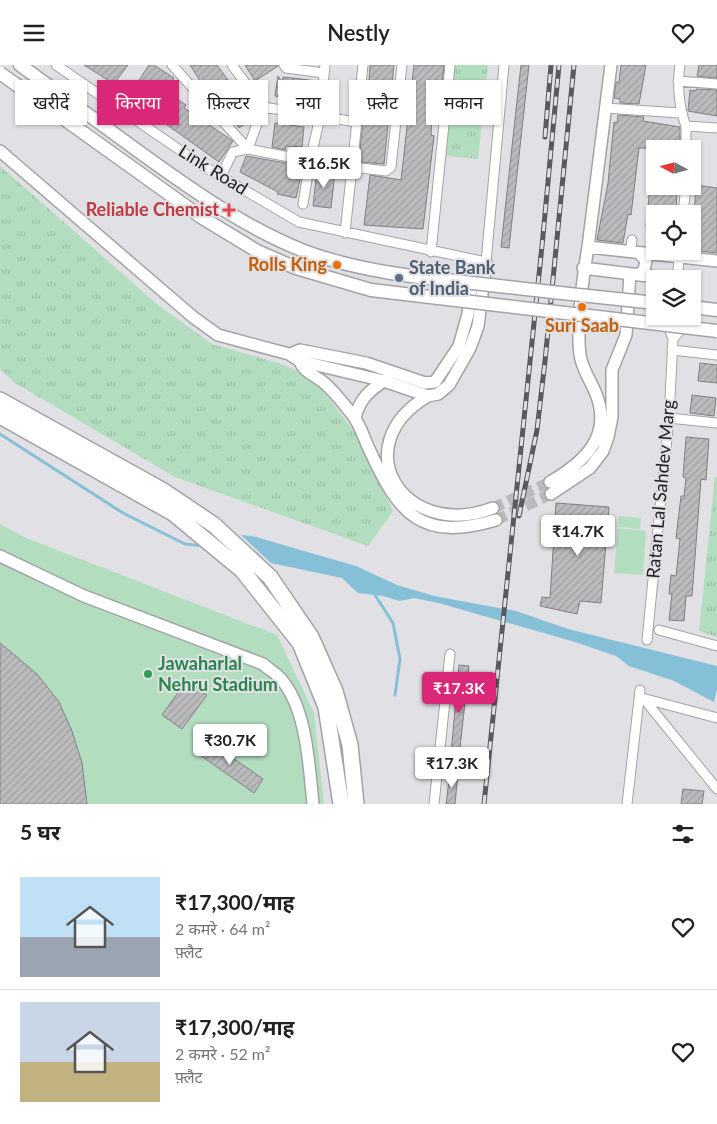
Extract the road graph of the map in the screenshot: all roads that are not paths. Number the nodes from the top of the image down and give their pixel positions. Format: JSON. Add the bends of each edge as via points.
{"nodes":[{"id":1,"x":20,"y":65,"type":"edge"},
{"id":2,"x":56,"y":65,"type":"edge"},
{"id":3,"x":172,"y":65,"type":"edge"},
{"id":4,"x":232,"y":65,"type":"edge"},
{"id":5,"x":284,"y":65,"type":"edge"},
{"id":6,"x":363,"y":65,"type":"edge"},
{"id":7,"x":402,"y":65,"type":"edge"},
{"id":8,"x":450,"y":65,"type":"edge"},
{"id":9,"x":504,"y":65,"type":"edge"},
{"id":10,"x":611,"y":65,"type":"edge"},
{"id":11,"x":680,"y":65,"type":"edge"},
{"id":12,"x":324,"y":69,"type":"edge"},
{"id":13,"x":0,"y":73,"type":"edge"},
{"id":14,"x":243,"y":80,"type":"edge"},
{"id":15,"x":361,"y":80,"type":"edge"},
{"id":16,"x":678,"y":81,"type":"junction"},
{"id":17,"x":717,"y":84,"type":"edge"},
{"id":18,"x":605,"y":108,"type":"junction"},
{"id":19,"x":680,"y":113,"type":"junction"},
{"id":20,"x":257,"y":125,"type":"edge"},
{"id":21,"x":318,"y":125,"type":"edge"},
{"id":22,"x":356,"y":125,"type":"edge"},
{"id":23,"x":686,"y":126,"type":"junction"},
{"id":24,"x":717,"y":129,"type":"edge"},
{"id":25,"x":686,"y":140,"type":"edge"},
{"id":26,"x":248,"y":149,"type":"junction"},
{"id":27,"x":0,"y":151,"type":"edge"},
{"id":28,"x":310,"y":161,"type":"junction"},
{"id":29,"x":352,"y":167,"type":"junction"},
{"id":30,"x":221,"y":176,"type":"junction"},
{"id":31,"x":303,"y":204,"type":"dead end"},
{"id":32,"x":345,"y":233,"type":"junction"},
{"id":33,"x":632,"y":239,"type":"dead end"},
{"id":34,"x":588,"y":244,"type":"junction"},
{"id":35,"x":431,"y":252,"type":"junction"},
{"id":36,"x":634,"y":252,"type":"junction"},
{"id":37,"x":646,"y":253,"type":"edge"},
{"id":38,"x":701,"y":258,"type":"edge"},
{"id":39,"x":474,"y":261,"type":"junction"},
{"id":40,"x":717,"y":261,"type":"edge"},
{"id":41,"x":486,"y":262,"type":"junction"},
{"id":42,"x":583,"y":268,"type":"junction"},
{"id":43,"x":634,"y":275,"type":"junction"},
{"id":44,"x":646,"y":276,"type":"edge"},
{"id":45,"x":646,"y":302,"type":"edge"},
{"id":46,"x":701,"y":308,"type":"edge"},
{"id":47,"x":717,"y":310,"type":"edge"},
{"id":48,"x":671,"y":325,"type":"edge"},
{"id":49,"x":679,"y":325,"type":"edge"},
{"id":50,"x":717,"y":331,"type":"edge"},
{"id":51,"x":673,"y":339,"type":"junction"},
{"id":52,"x":672,"y":350,"type":"junction"},
{"id":53,"x":296,"y":355,"type":"junction"},
{"id":54,"x":717,"y":355,"type":"edge"},
{"id":55,"x":397,"y":373,"type":"junction"},
{"id":56,"x":384,"y":381,"type":"junction"},
{"id":57,"x":428,"y":396,"type":"junction"},
{"id":58,"x":0,"y":400,"type":"edge"},
{"id":59,"x":0,"y":416,"type":"edge"},
{"id":60,"x":355,"y":418,"type":"junction"},
{"id":61,"x":669,"y":418,"type":"junction"},
{"id":62,"x":717,"y":423,"type":"edge"},
{"id":63,"x":550,"y":483,"type":"tunnel mouth"},
{"id":64,"x":551,"y":494,"type":"tunnel mouth"},
{"id":65,"x":493,"y":508,"type":"tunnel mouth"},
{"id":66,"x":496,"y":521,"type":"tunnel mouth"},
{"id":67,"x":0,"y":557,"type":"edge"},
{"id":68,"x":659,"y":630,"type":"dead end"},
{"id":69,"x":647,"y":640,"type":"dead end"},
{"id":70,"x":717,"y":646,"type":"edge"},
{"id":71,"x":450,"y":653,"type":"dead end"},
{"id":72,"x":642,"y":696,"type":"junction"},
{"id":73,"x":717,"y":717,"type":"edge"},
{"id":74,"x":717,"y":789,"type":"edge"},
{"id":75,"x":313,"y":804,"type":"edge"},
{"id":76,"x":341,"y":804,"type":"edge"},
{"id":77,"x":356,"y":804,"type":"edge"},
{"id":78,"x":434,"y":804,"type":"edge"},
{"id":79,"x":627,"y":804,"type":"edge"}],
"edges":[{"from":1,"to":45,"type":"main road","bridge":true,"via":[[210,202],[269,236],[304,251],[337,261],[437,279]]},
{"from":2,"to":30,"type":"street","name":"Link Road","via":[[203,167]]},
{"from":3,"to":26,"type":"street"},
{"from":4,"to":14,"type":"street"},
{"from":5,"to":12,"type":"street","via":[[286,68]]},
{"from":6,"to":15,"type":"street"},
{"from":7,"to":29,"type":"street","via":[[391,167],[386,171]]},
{"from":8,"to":35,"type":"street"},
{"from":9,"to":41,"type":"street"},
{"from":10,"to":18,"type":"street"},
{"from":11,"to":16,"type":"street"},
{"from":13,"to":50,"type":"main road","bridge":true,"via":[[201,217],[257,251],[296,268],[371,290]]},
{"from":16,"to":17,"type":"street"},
{"from":16,"to":19,"type":"street"},
{"from":18,"to":19,"type":"street"},
{"from":18,"to":34,"type":"street"},
{"from":19,"to":23,"type":"street"},
{"from":20,"to":26,"type":"street"},
{"from":21,"to":28,"type":"street"},
{"from":22,"to":29,"type":"street"},
{"from":23,"to":24,"type":"street"},
{"from":23,"to":25,"type":"street"},
{"from":26,"to":28,"type":"street"},
{"from":26,"to":30,"type":"street","via":[[233,151]]},
{"from":27,"to":53,"type":"street","via":[[218,335]]},
{"from":28,"to":31,"type":"street"},
{"from":29,"to":32,"type":"street"},
{"from":30,"to":32,"type":"street","name":"Link Road","via":[[299,222]]},
{"from":32,"to":35,"type":"street","name":"Link Road"},
{"from":33,"to":36,"type":"street"},
{"from":34,"to":36,"type":"street"},
{"from":34,"to":42,"type":"street"},
{"from":35,"to":39,"type":"street","name":"Link Road"},
{"from":36,"to":37,"type":"street"},
{"from":36,"to":43,"type":"street","via":[[646,261],[644,269]]},
{"from":38,"to":40,"type":"street"},
{"from":39,"to":41,"type":"street","name":"Link Road"},
{"from":39,"to":55,"type":"street","via":[[464,329],[440,377],[435,382],[425,383]]},
{"from":41,"to":57,"type":"street","via":[[478,326],[470,348],[443,391]]},
{"from":42,"to":43,"type":"street"},
{"from":42,"to":63,"type":"street","via":[[580,353],[598,399],[599,430],[580,464]]},
{"from":43,"to":44,"type":"street"},
{"from":43,"to":64,"type":"street","via":[[626,335],[612,370],[612,417],[603,451],[590,468]]},
{"from":46,"to":47,"type":"main road"},
{"from":48,"to":51,"type":"street","name":"Ratan Lal Sahdev Marg"},
{"from":49,"to":51,"type":"street","name":"Ratan Lal Sahdev Marg","via":[[679,332]]},
{"from":51,"to":52,"type":"street","name":"Ratan Lal Sahdev Marg"},
{"from":52,"to":54,"type":"street"},
{"from":52,"to":61,"type":"street","name":"Ratan Lal Sahdev Marg"},
{"from":53,"to":55,"type":"street","via":[[366,363]]},
{"from":53,"to":56,"type":"street"},
{"from":53,"to":60,"type":"street","via":[[305,369],[323,382]]},
{"from":55,"to":56,"type":"street"},
{"from":56,"to":57,"type":"street"},
{"from":56,"to":60,"type":"street","via":[[369,390]]},
{"from":57,"to":65,"type":"street","via":[[401,417],[392,434],[388,467],[398,489],[411,502],[429,512],[459,516]]},
{"from":58,"to":77,"type":"highway","via":[[162,490],[214,525],[270,577],[311,637],[336,691],[350,745]]},
{"from":59,"to":76,"type":"highway","via":[[173,513],[242,570],[300,643],[326,707]]},
{"from":60,"to":66,"type":"street","via":[[388,489],[414,517],[446,528],[472,527]]},
{"from":61,"to":62,"type":"street"},
{"from":61,"to":69,"type":"street","name":"Ratan Lal Sahdev Marg"},
{"from":67,"to":75,"type":"street","via":[[84,596],[263,664],[281,679],[299,712],[307,744]]},
{"from":68,"to":70,"type":"street"},
{"from":71,"to":78,"type":"street"},
{"from":72,"to":73,"type":"street"},
{"from":72,"to":74,"type":"street"},
{"from":72,"to":79,"type":"street"}]}
